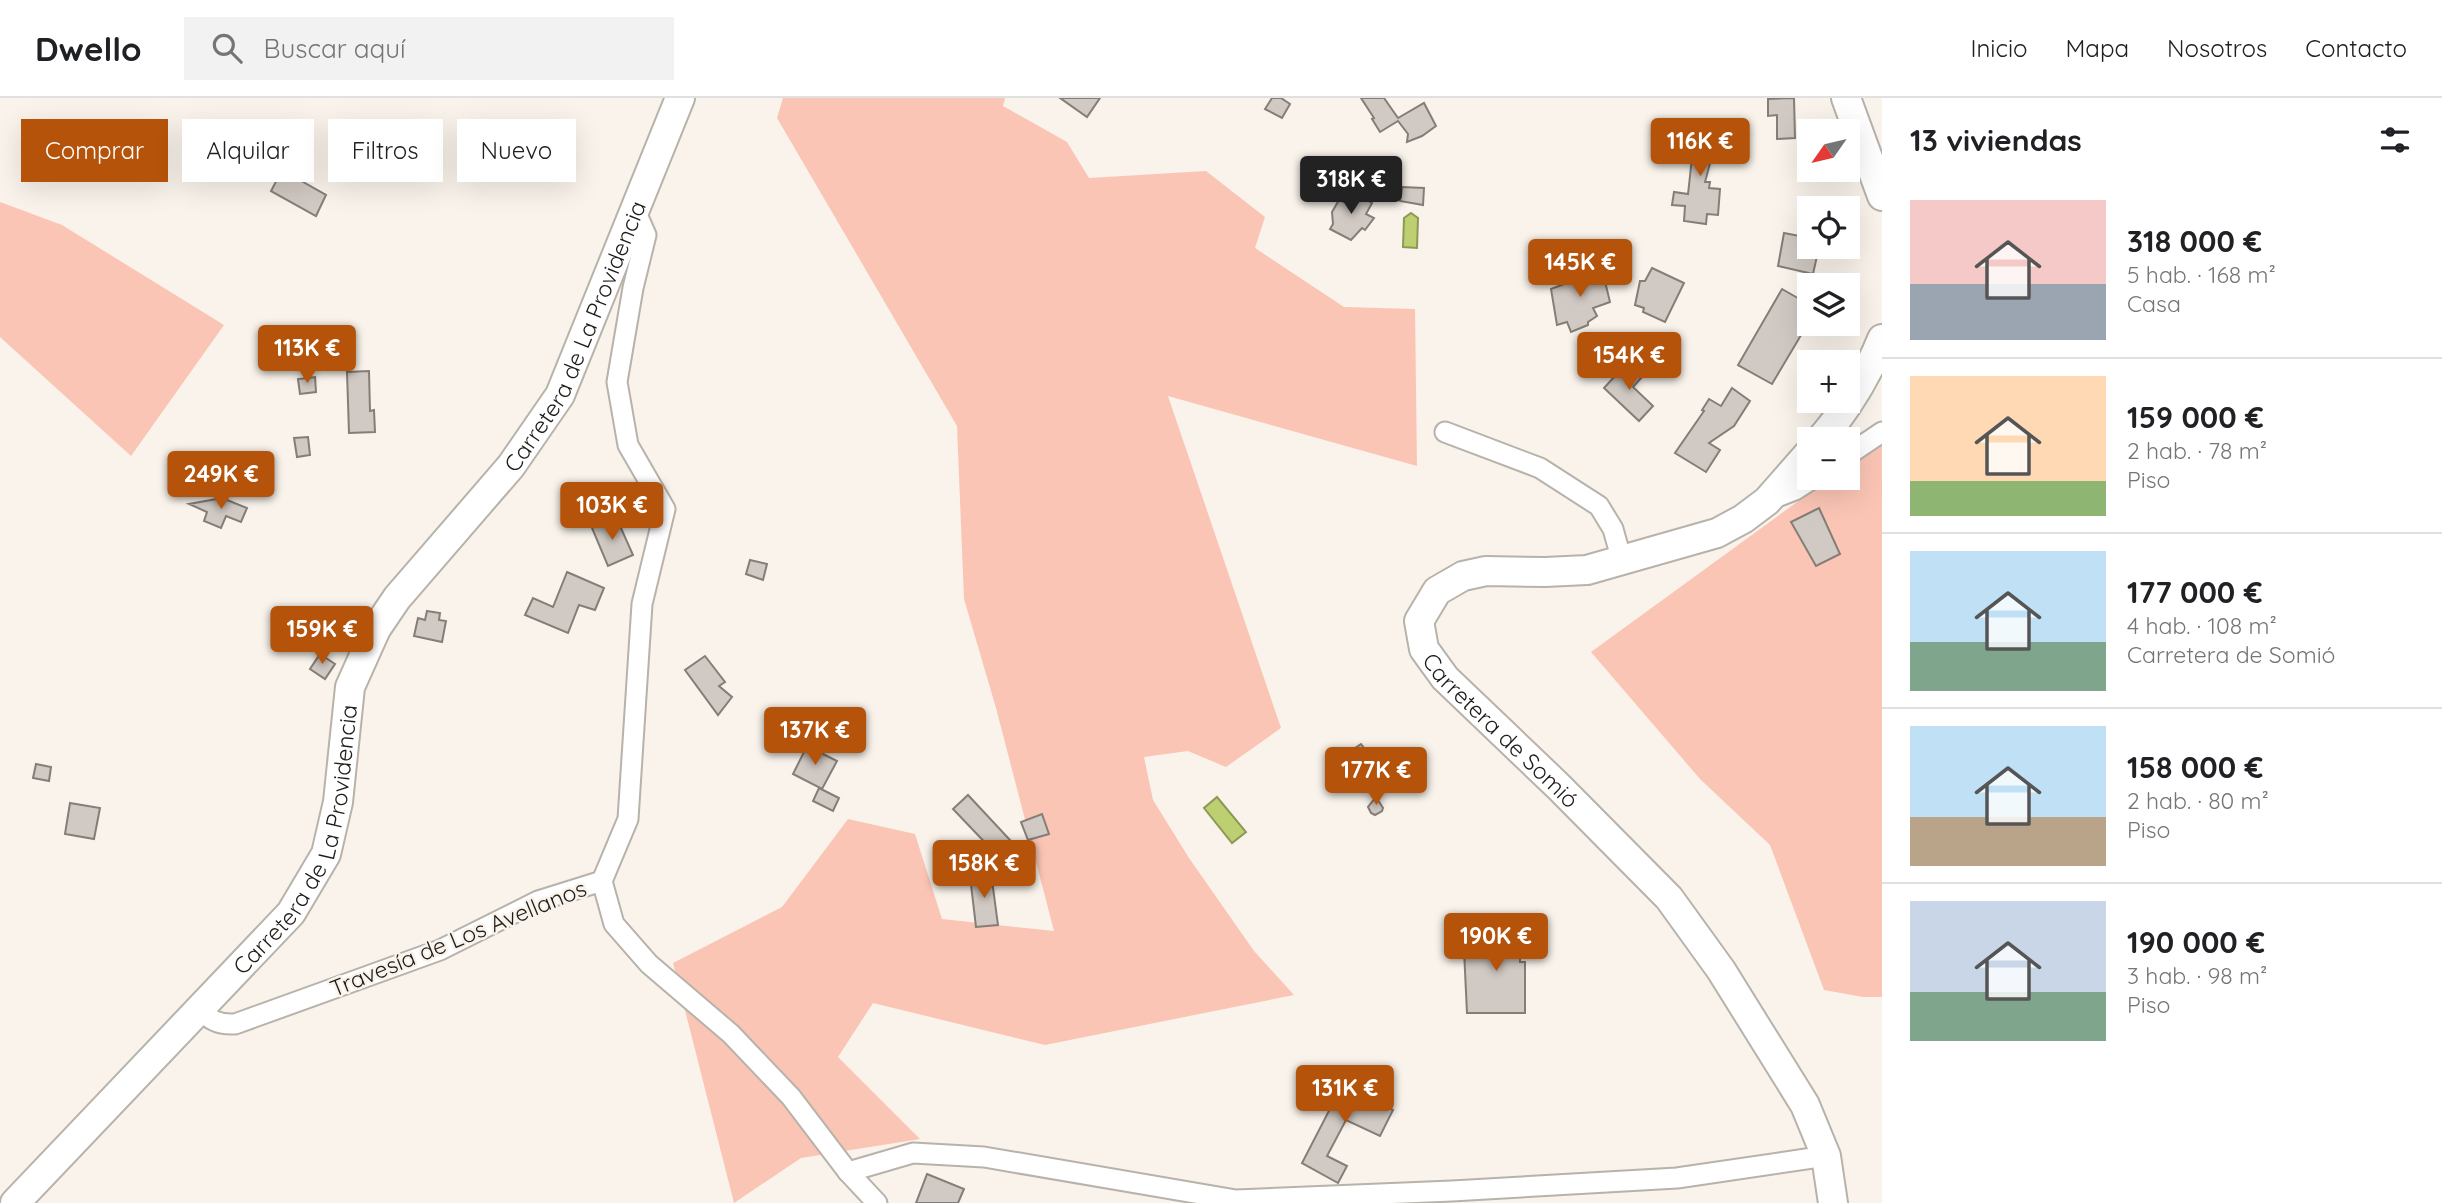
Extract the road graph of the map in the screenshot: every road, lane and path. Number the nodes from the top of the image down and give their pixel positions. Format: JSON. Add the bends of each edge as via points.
{"nodes":[{"id":1,"x":680,"y":98,"type":"edge"},
{"id":2,"x":1846,"y":98,"type":"edge"},
{"id":3,"x":1882,"y":196,"type":"edge"},
{"id":4,"x":635,"y":210,"type":"junction"},
{"id":5,"x":1882,"y":339,"type":"edge"},
{"id":6,"x":1832,"y":427,"type":"edge"},
{"id":7,"x":1445,"y":432,"type":"dead end"},
{"id":8,"x":1882,"y":432,"type":"edge"},
{"id":9,"x":1860,"y":447,"type":"edge"},
{"id":10,"x":1797,"y":466,"type":"edge"},
{"id":11,"x":1797,"y":489,"type":"edge"},
{"id":12,"x":1766,"y":501,"type":"junction"},
{"id":13,"x":1622,"y":561,"type":"junction"},
{"id":14,"x":602,"y":881,"type":"junction"},
{"id":15,"x":198,"y":1008,"type":"junction"},
{"id":16,"x":1826,"y":1156,"type":"junction"},
{"id":17,"x":848,"y":1172,"type":"junction"},
{"id":18,"x":15,"y":1203,"type":"edge"},
{"id":19,"x":877,"y":1203,"type":"edge"},
{"id":20,"x":1833,"y":1203,"type":"edge"}],
"edges":[{"from":1,"to":4,"type":"street","name":"Carretera de La Providencia"},
{"from":2,"to":3,"type":"street"},
{"from":4,"to":14,"type":"street","via":[[646,234],[617,382],[628,445],[665,509],[642,604],[628,819]]},
{"from":4,"to":15,"type":"street","name":"Carretera de La Providencia","via":[[560,395],[511,466],[397,598],[376,629],[350,687],[338,802],[326,853],[291,913]]},
{"from":5,"to":6,"type":"street","via":[[1868,373]]},
{"from":7,"to":13,"type":"street","via":[[1540,468],[1599,506]]},
{"from":8,"to":9,"type":"street"},
{"from":10,"to":12,"type":"street","name":"Carretera de Somió"},
{"from":11,"to":12,"type":"street"},
{"from":12,"to":13,"type":"street","name":"Carretera de Somió","via":[[1717,533]]},
{"from":13,"to":16,"type":"street","name":"Carretera de Somió","via":[[1587,570],[1486,571],[1463,576],[1437,591],[1419,621],[1424,649],[1445,678],[1669,898],[1721,970],[1805,1105]]},
{"from":14,"to":15,"type":"street","name":"Travesía de Los Avellanos","via":[[538,901],[440,950],[235,1024],[211,1020]]},
{"from":14,"to":17,"type":"street","via":[[614,924],[649,964],[731,1034],[792,1097]]},
{"from":15,"to":18,"type":"street","name":"Carretera de La Providencia"},
{"from":16,"to":17,"type":"street","via":[[1677,1178],[1236,1200],[984,1157],[913,1153]]},
{"from":16,"to":20,"type":"street","name":"Carretera de Somió"},
{"from":17,"to":19,"type":"street"}]}
